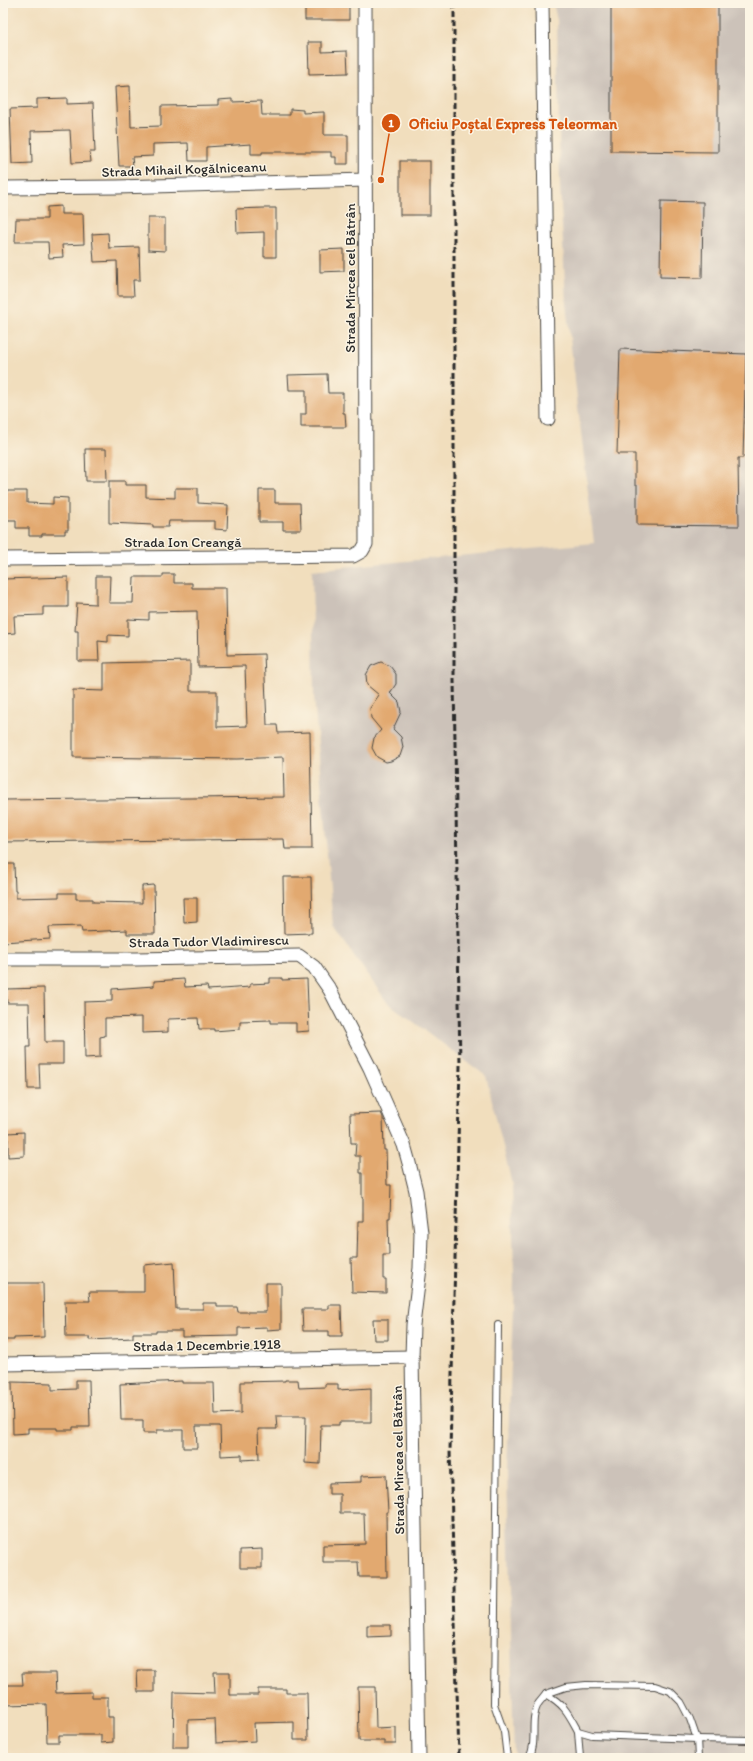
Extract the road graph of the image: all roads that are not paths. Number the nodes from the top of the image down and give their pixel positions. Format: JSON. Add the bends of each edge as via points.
{"nodes":[{"id":1,"x":365,"y":3,"type":"edge"},
{"id":2,"x":542,"y":3,"type":"edge"},
{"id":3,"x":366,"y":180,"type":"junction"},
{"id":4,"x":3,"y":188,"type":"edge"},
{"id":5,"x":548,"y":419,"type":"dead end"},
{"id":6,"x":362,"y":551,"type":"joint"},
{"id":7,"x":3,"y":559,"type":"edge"},
{"id":8,"x":3,"y":960,"type":"edge"},
{"id":9,"x":409,"y":1163,"type":"joint"},
{"id":10,"x":498,"y":1325,"type":"dead end"},
{"id":11,"x":412,"y":1357,"type":"junction"},
{"id":12,"x":3,"y":1364,"type":"edge"},
{"id":13,"x":546,"y":1694,"type":"junction"},
{"id":14,"x":578,"y":1731,"type":"junction"},
{"id":15,"x":697,"y":1739,"type":"junction"},
{"id":16,"x":750,"y":1740,"type":"edge"},
{"id":17,"x":419,"y":1758,"type":"edge"},
{"id":18,"x":507,"y":1758,"type":"edge"},
{"id":19,"x":529,"y":1758,"type":"edge"},
{"id":20,"x":580,"y":1758,"type":"edge"},
{"id":21,"x":698,"y":1758,"type":"edge"}],
"edges":[{"from":1,"to":3,"type":"street","name":"Strada Mircea cel Bătrân"},
{"from":2,"to":5,"type":"street"},
{"from":3,"to":4,"type":"street","name":"Strada Mihail Kogălniceanu","via":[[117,188]]},
{"from":3,"to":6,"type":"street","name":"Strada Mircea cel Bătrân","via":[[366,544]]},
{"from":6,"to":7,"type":"street","name":"Strada Ion Creangă","via":[[353,556]]},
{"from":8,"to":9,"type":"street","name":"Strada Tudor Vladimirescu","via":[[299,956],[314,967],[330,990],[370,1068],[404,1145]]},
{"from":9,"to":11,"type":"street","name":"Strada Mircea cel Bătrân","via":[[416,1191],[421,1233]]},
{"from":10,"to":18,"type":"lane","via":[[494,1704],[504,1732]]},
{"from":11,"to":12,"type":"street","name":"Strada 1 Decembrie 1918"},
{"from":11,"to":17,"type":"street","name":"Strada Mircea cel Bătrân"},
{"from":13,"to":14,"type":"lane","via":[[560,1702]]},
{"from":13,"to":15,"type":"lane","via":[[566,1687],[586,1685],[655,1686],[670,1691],[681,1702]]},
{"from":13,"to":19,"type":"lane","via":[[538,1704],[533,1722],[533,1748]]},
{"from":14,"to":15,"type":"lane","via":[[592,1735]]},
{"from":14,"to":20,"type":"lane"},
{"from":15,"to":16,"type":"lane"},
{"from":15,"to":21,"type":"lane"}]}
